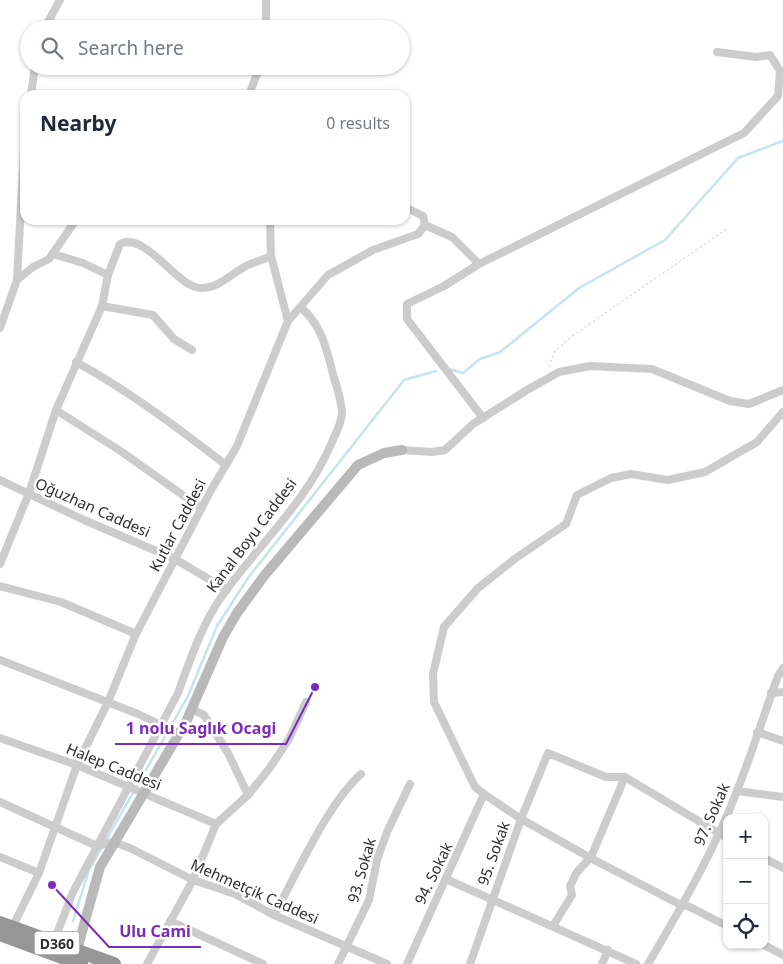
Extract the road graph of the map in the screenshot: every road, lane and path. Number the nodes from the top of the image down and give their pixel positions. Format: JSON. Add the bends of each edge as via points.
{"nodes":[{"id":1,"x":60,"y":0,"type":"edge"},
{"id":2,"x":266,"y":0,"type":"edge"},
{"id":3,"x":49,"y":20,"type":"edge"},
{"id":4,"x":266,"y":20,"type":"edge"},
{"id":5,"x":717,"y":52,"type":"dead end"},
{"id":6,"x":34,"y":75,"type":"edge"},
{"id":7,"x":257,"y":75,"type":"edge"},
{"id":8,"x":32,"y":90,"type":"edge"},
{"id":9,"x":251,"y":90,"type":"edge"},
{"id":10,"x":410,"y":210,"type":"edge"},
{"id":11,"x":20,"y":212,"type":"edge"},
{"id":12,"x":73,"y":225,"type":"edge"},
{"id":13,"x":270,"y":225,"type":"edge"},
{"id":14,"x":425,"y":225,"type":"junction"},
{"id":15,"x":728,"y":228,"type":"dead end"},
{"id":16,"x":53,"y":254,"type":"junction"},
{"id":17,"x":272,"y":256,"type":"junction"},
{"id":18,"x":480,"y":264,"type":"junction"},
{"id":19,"x":108,"y":275,"type":"junction"},
{"id":20,"x":17,"y":280,"type":"junction"},
{"id":21,"x":284,"y":304,"type":"junction"},
{"id":22,"x":102,"y":306,"type":"junction"},
{"id":23,"x":297,"y":310,"type":"junction"},
{"id":24,"x":288,"y":321,"type":"junction"},
{"id":25,"x":0,"y":328,"type":"edge"},
{"id":26,"x":192,"y":350,"type":"dead end"},
{"id":27,"x":76,"y":362,"type":"junction"},
{"id":28,"x":548,"y":370,"type":"dead end"},
{"id":29,"x":783,"y":390,"type":"edge"},
{"id":30,"x":56,"y":410,"type":"junction"},
{"id":31,"x":783,"y":412,"type":"edge"},
{"id":32,"x":483,"y":418,"type":"junction"},
{"id":33,"x":402,"y":450,"type":"joint"},
{"id":34,"x":226,"y":465,"type":"junction"},
{"id":35,"x":0,"y":480,"type":"edge"},
{"id":36,"x":29,"y":493,"type":"junction"},
{"id":37,"x":202,"y":508,"type":"junction"},
{"id":38,"x":174,"y":558,"type":"junction"},
{"id":39,"x":0,"y":564,"type":"edge"},
{"id":40,"x":0,"y":586,"type":"edge"},
{"id":41,"x":227,"y":590,"type":"junction"},
{"id":42,"x":136,"y":634,"type":"junction"},
{"id":43,"x":0,"y":660,"type":"edge"},
{"id":44,"x":783,"y":668,"type":"edge"},
{"id":45,"x":783,"y":692,"type":"edge"},
{"id":46,"x":771,"y":693,"type":"junction"},
{"id":47,"x":108,"y":702,"type":"junction"},
{"id":48,"x":306,"y":702,"type":"dead end"},
{"id":49,"x":192,"y":709,"type":"junction"},
{"id":50,"x":161,"y":725,"type":"junction"},
{"id":51,"x":758,"y":732,"type":"junction"},
{"id":52,"x":0,"y":738,"type":"edge"},
{"id":53,"x":783,"y":742,"type":"edge"},
{"id":54,"x":77,"y":765,"type":"junction"},
{"id":55,"x":360,"y":774,"type":"dead end"},
{"id":56,"x":625,"y":777,"type":"junction"},
{"id":57,"x":410,"y":784,"type":"dead end"},
{"id":58,"x":129,"y":786,"type":"junction"},
{"id":59,"x":737,"y":792,"type":"junction"},
{"id":60,"x":146,"y":793,"type":"junction"},
{"id":61,"x":484,"y":794,"type":"junction"},
{"id":62,"x":248,"y":795,"type":"junction"},
{"id":63,"x":783,"y":797,"type":"edge"},
{"id":64,"x":0,"y":802,"type":"edge"},
{"id":65,"x":521,"y":818,"type":"junction"},
{"id":66,"x":216,"y":824,"type":"junction"},
{"id":67,"x":56,"y":826,"type":"junction"},
{"id":68,"x":718,"y":833,"type":"junction"},
{"id":69,"x":723,"y":836,"type":"edge"},
{"id":70,"x":113,"y":842,"type":"junction"},
{"id":71,"x":97,"y":846,"type":"junction"},
{"id":72,"x":0,"y":857,"type":"edge"},
{"id":73,"x":591,"y":857,"type":"junction"},
{"id":74,"x":766,"y":859,"type":"edge"},
{"id":75,"x":783,"y":868,"type":"edge"},
{"id":76,"x":39,"y":873,"type":"junction"},
{"id":77,"x":446,"y":879,"type":"junction"},
{"id":78,"x":193,"y":880,"type":"junction"},
{"id":79,"x":491,"y":898,"type":"junction"},
{"id":80,"x":684,"y":905,"type":"junction"},
{"id":81,"x":274,"y":915,"type":"junction"},
{"id":82,"x":170,"y":921,"type":"junction"},
{"id":83,"x":6,"y":924,"type":"edge"},
{"id":84,"x":723,"y":924,"type":"edge"},
{"id":85,"x":553,"y":926,"type":"junction"},
{"id":86,"x":0,"y":934,"type":"edge"},
{"id":87,"x":348,"y":946,"type":"junction"},
{"id":88,"x":768,"y":947,"type":"edge"},
{"id":89,"x":77,"y":950,"type":"junction"},
{"id":90,"x":608,"y":950,"type":"junction"},
{"id":91,"x":54,"y":953,"type":"edge"},
{"id":92,"x":783,"y":955,"type":"edge"},
{"id":93,"x":81,"y":964,"type":"edge"},
{"id":94,"x":114,"y":964,"type":"edge"},
{"id":95,"x":147,"y":964,"type":"edge"},
{"id":96,"x":263,"y":964,"type":"edge"},
{"id":97,"x":338,"y":964,"type":"edge"},
{"id":98,"x":387,"y":964,"type":"edge"},
{"id":99,"x":407,"y":964,"type":"edge"},
{"id":100,"x":470,"y":964,"type":"edge"},
{"id":101,"x":602,"y":964,"type":"edge"},
{"id":102,"x":636,"y":964,"type":"edge"},
{"id":103,"x":648,"y":964,"type":"edge"}],
"edges":[{"from":1,"to":3,"type":"street"},
{"from":2,"to":4,"type":"street"},
{"from":5,"to":18,"type":"street","via":[[770,55],[780,71],[778,96],[744,133]]},
{"from":6,"to":8,"type":"street"},
{"from":7,"to":9,"type":"street"},
{"from":10,"to":14,"type":"street","via":[[423,216]]},
{"from":11,"to":20,"type":"street"},
{"from":12,"to":16,"type":"street"},
{"from":13,"to":17,"type":"street"},
{"from":14,"to":18,"type":"street","via":[[452,237]]},
{"from":14,"to":23,"type":"street","name":"Kutlar Caddesi","via":[[418,234],[373,250],[328,275]]},
{"from":15,"to":28,"type":"path","via":[[571,337],[554,352]]},
{"from":16,"to":19,"type":"street"},
{"from":16,"to":20,"type":"street"},
{"from":17,"to":19,"type":"street","via":[[246,266],[214,287],[199,289],[137,242],[128,240],[120,244]]},
{"from":17,"to":21,"type":"street"},
{"from":18,"to":32,"type":"street","via":[[407,304],[407,319]]},
{"from":19,"to":22,"type":"street"},
{"from":20,"to":25,"type":"street"},
{"from":21,"to":23,"type":"street","name":"Kanal Boyu Caddesi"},
{"from":21,"to":24,"type":"street"},
{"from":22,"to":26,"type":"street","via":[[153,315],[174,339]]},
{"from":22,"to":27,"type":"street"},
{"from":23,"to":24,"type":"street","name":"Kutlar Caddesi"},
{"from":23,"to":41,"type":"street","name":"Kanal Boyu Caddesi","via":[[308,314],[318,328],[339,399],[340,423],[327,455],[303,495]]},
{"from":24,"to":34,"type":"street","name":"Kutlar Caddesi","via":[[237,446]]},
{"from":27,"to":30,"type":"street"},
{"from":27,"to":34,"type":"street","via":[[118,386]]},
{"from":29,"to":32,"type":"street","via":[[749,404],[730,400],[652,369],[590,366],[559,372]]},
{"from":30,"to":36,"type":"street"},
{"from":30,"to":37,"type":"street"},
{"from":31,"to":61,"type":"street","via":[[757,442],[705,472],[668,480],[631,474],[611,478],[577,495],[566,524],[478,588],[444,626],[433,674],[434,702],[475,787]]},
{"from":32,"to":33,"type":"street","via":[[445,450]]},
{"from":33,"to":49,"type":"street","via":[[384,453],[358,465],[264,576],[222,637]]},
{"from":34,"to":37,"type":"street","name":"Kutlar Caddesi"},
{"from":35,"to":36,"type":"street","name":"Oğuzhan Caddesi"},
{"from":36,"to":38,"type":"street","name":"Oğuzhan Caddesi"},
{"from":36,"to":39,"type":"street"},
{"from":37,"to":38,"type":"street","name":"Kutlar Caddesi"},
{"from":38,"to":41,"type":"street","name":"Oğuzhan Caddesi"},
{"from":38,"to":42,"type":"street","name":"Kutlar Caddesi"},
{"from":40,"to":42,"type":"street","via":[[60,602]]},
{"from":41,"to":50,"type":"street","name":"Kanal Boyu Caddesi","via":[[202,634]]},
{"from":42,"to":47,"type":"street","name":"Kutlar Caddesi"},
{"from":43,"to":47,"type":"street"},
{"from":44,"to":46,"type":"street","name":"97. Sokak"},
{"from":45,"to":46,"type":"street"},
{"from":46,"to":51,"type":"street","name":"97. Sokak"},
{"from":47,"to":50,"type":"street"},
{"from":47,"to":54,"type":"street","name":"Kutlar Caddesi"},
{"from":48,"to":62,"type":"street","via":[[289,740]]},
{"from":49,"to":60,"type":"street"},
{"from":49,"to":62,"type":"street","via":[[204,714]]},
{"from":50,"to":58,"type":"street","name":"Kanal Boyu Caddesi"},
{"from":51,"to":53,"type":"street"},
{"from":51,"to":59,"type":"street","name":"97. Sokak"},
{"from":52,"to":54,"type":"street","name":"Halep Caddesi"},
{"from":54,"to":58,"type":"street","name":"Halep Caddesi"},
{"from":54,"to":67,"type":"street","name":"Kutlar Caddesi"},
{"from":55,"to":81,"type":"street","via":[[329,816]]},
{"from":56,"to":65,"type":"street","name":"95. Sokak","via":[[606,777],[548,753]]},
{"from":56,"to":68,"type":"street"},
{"from":56,"to":73,"type":"street"},
{"from":57,"to":87,"type":"street","name":"93. Sokak","via":[[387,832],[377,860],[369,900]]},
{"from":58,"to":60,"type":"street","name":"Halep Caddesi"},
{"from":58,"to":71,"type":"street","name":"Kanal Boyu Caddesi"},
{"from":59,"to":63,"type":"street"},
{"from":59,"to":68,"type":"street","name":"97. Sokak"},
{"from":60,"to":66,"type":"street","name":"Halep Caddesi"},
{"from":60,"to":70,"type":"street"},
{"from":61,"to":65,"type":"street"},
{"from":61,"to":77,"type":"street","name":"94. Sokak"},
{"from":62,"to":66,"type":"street"},
{"from":64,"to":67,"type":"street"},
{"from":65,"to":73,"type":"street"},
{"from":65,"to":79,"type":"street","name":"95. Sokak"},
{"from":66,"to":78,"type":"street"},
{"from":67,"to":71,"type":"street"},
{"from":67,"to":76,"type":"street","name":"Kutlar Caddesi"},
{"from":68,"to":69,"type":"street"},
{"from":68,"to":80,"type":"street","name":"97. Sokak"},
{"from":70,"to":71,"type":"street"},
{"from":70,"to":78,"type":"street","name":"Mehmetçik Caddesi"},
{"from":70,"to":89,"type":"street","via":[[100,867]]},
{"from":71,"to":91,"type":"street","name":"Kanal Boyu Caddesi","via":[[74,892]]},
{"from":72,"to":76,"type":"street"},
{"from":73,"to":80,"type":"street"},
{"from":73,"to":85,"type":"street","via":[[577,872],[570,886],[572,896]]},
{"from":74,"to":75,"type":"street"},
{"from":76,"to":83,"type":"street","name":"Kutlar Caddesi"},
{"from":77,"to":79,"type":"street"},
{"from":77,"to":99,"type":"street","name":"94. Sokak"},
{"from":78,"to":81,"type":"street","name":"Mehmetçik Caddesi","via":[[235,894]]},
{"from":78,"to":82,"type":"street"},
{"from":79,"to":85,"type":"street"},
{"from":79,"to":100,"type":"street","name":"95. Sokak"},
{"from":80,"to":84,"type":"street"},
{"from":80,"to":103,"type":"street","name":"97. Sokak"},
{"from":81,"to":87,"type":"street","name":"Mehmetçik Caddesi"},
{"from":82,"to":95,"type":"street"},
{"from":82,"to":96,"type":"street"},
{"from":83,"to":91,"type":"highway","number":"D360"},
{"from":85,"to":90,"type":"street"},
{"from":86,"to":91,"type":"highway","number":"D360"},
{"from":87,"to":97,"type":"street","name":"93. Sokak"},
{"from":87,"to":98,"type":"street","name":"Mehmetçik Caddesi"},
{"from":88,"to":92,"type":"street"},
{"from":89,"to":91,"type":"highway","number":"D360"},
{"from":89,"to":94,"type":"highway","number":"D360"},
{"from":90,"to":101,"type":"street"},
{"from":90,"to":102,"type":"street"},
{"from":91,"to":93,"type":"highway","number":"D360"}]}
